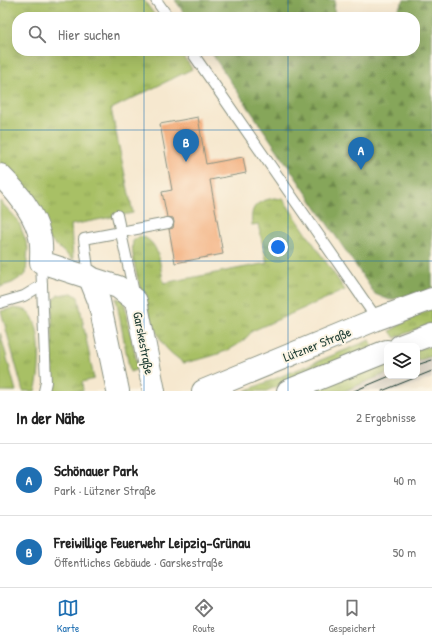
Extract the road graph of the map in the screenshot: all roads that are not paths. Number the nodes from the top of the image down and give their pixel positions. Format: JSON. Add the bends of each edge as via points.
{"nodes":[{"id":1,"x":156,"y":0,"type":"edge"},
{"id":2,"x":164,"y":12,"type":"edge"},
{"id":3,"x":194,"y":56,"type":"edge"},
{"id":4,"x":0,"y":175,"type":"edge"},
{"id":5,"x":117,"y":215,"type":"dead end"},
{"id":6,"x":168,"y":223,"type":"dead end"},
{"id":7,"x":120,"y":232,"type":"junction"},
{"id":8,"x":41,"y":262,"type":"junction"},
{"id":9,"x":89,"y":276,"type":"junction"},
{"id":10,"x":42,"y":285,"type":"junction"},
{"id":11,"x":432,"y":299,"type":"edge"},
{"id":12,"x":136,"y":301,"type":"junction"},
{"id":13,"x":0,"y":303,"type":"edge"},
{"id":14,"x":377,"y":319,"type":"junction"},
{"id":15,"x":432,"y":334,"type":"edge"},
{"id":16,"x":408,"y":343,"type":"edge"},
{"id":17,"x":384,"y":352,"type":"edge"},
{"id":18,"x":44,"y":391,"type":"edge"},
{"id":19,"x":118,"y":391,"type":"edge"},
{"id":20,"x":154,"y":391,"type":"edge"},
{"id":21,"x":203,"y":391,"type":"edge"},
{"id":22,"x":288,"y":391,"type":"edge"}],
"edges":[{"from":1,"to":2,"type":"lane"},
{"from":3,"to":14,"type":"lane"},
{"from":4,"to":8,"type":"street","via":[[22,199],[35,220],[40,238]]},
{"from":5,"to":7,"type":"lane"},
{"from":6,"to":7,"type":"lane"},
{"from":7,"to":9,"type":"lane","via":[[84,239]]},
{"from":7,"to":12,"type":"lane"},
{"from":8,"to":9,"type":"street","name":"Garskestraße"},
{"from":8,"to":10,"type":"lane"},
{"from":9,"to":12,"type":"street","name":"Garskestraße","via":[[118,287]]},
{"from":9,"to":19,"type":"street","via":[[99,301]]},
{"from":10,"to":13,"type":"lane","via":[[24,296]]},
{"from":10,"to":18,"type":"lane","via":[[46,382]]},
{"from":11,"to":14,"type":"street","name":"Lützner Straße"},
{"from":12,"to":20,"type":"street","name":"Garskestraße"},
{"from":14,"to":21,"type":"street","name":"Lützner Straße"},
{"from":15,"to":16,"type":"street"},
{"from":17,"to":22,"type":"street"}]}
